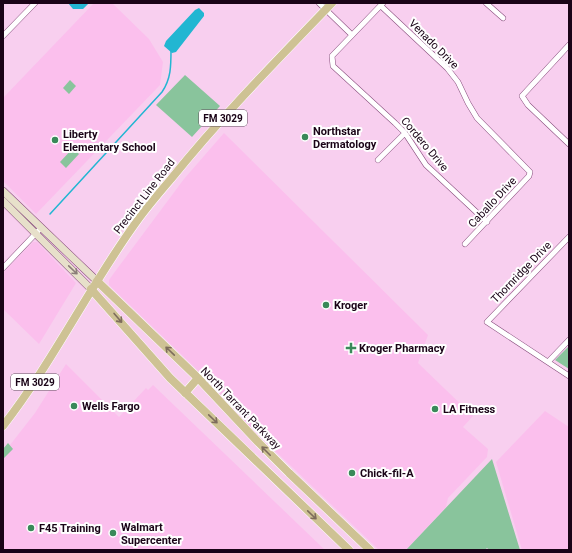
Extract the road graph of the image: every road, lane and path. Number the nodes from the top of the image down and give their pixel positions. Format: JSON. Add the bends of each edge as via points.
{"nodes":[{"id":1,"x":35,"y":3,"type":"edge"},
{"id":2,"x":319,"y":3,"type":"edge"},
{"id":3,"x":332,"y":3,"type":"edge"},
{"id":4,"x":486,"y":3,"type":"edge"},
{"id":5,"x":382,"y":4,"type":"edge"},
{"id":6,"x":326,"y":10,"type":"junction"},
{"id":7,"x":503,"y":18,"type":"dead end"},
{"id":8,"x":352,"y":35,"type":"junction"},
{"id":9,"x":3,"y":36,"type":"edge"},
{"id":10,"x":569,"y":45,"type":"edge"},
{"id":11,"x":404,"y":133,"type":"junction"},
{"id":12,"x":568,"y":142,"type":"edge"},
{"id":13,"x":378,"y":160,"type":"dead end"},
{"id":14,"x":530,"y":172,"type":"joint"},
{"id":15,"x":3,"y":191,"type":"edge"},
{"id":16,"x":3,"y":201,"type":"edge"},
{"id":17,"x":487,"y":222,"type":"junction"},
{"id":18,"x":39,"y":231,"type":"junction"},
{"id":19,"x":569,"y":237,"type":"edge"},
{"id":20,"x":466,"y":244,"type":"dead end"},
{"id":21,"x":3,"y":268,"type":"edge"},
{"id":22,"x":97,"y":281,"type":"junction"},
{"id":23,"x":91,"y":289,"type":"junction"},
{"id":24,"x":569,"y":340,"type":"edge"},
{"id":25,"x":548,"y":362,"type":"junction"},
{"id":26,"x":569,"y":376,"type":"edge"},
{"id":27,"x":198,"y":378,"type":"junction"},
{"id":28,"x":185,"y":392,"type":"junction"},
{"id":29,"x":3,"y":426,"type":"edge"},
{"id":30,"x":294,"y":478,"type":"junction"},
{"id":31,"x":284,"y":488,"type":"junction"},
{"id":32,"x":349,"y":550,"type":"edge"},
{"id":33,"x":370,"y":550,"type":"edge"}],
"edges":[{"from":1,"to":9,"type":"street"},
{"from":2,"to":6,"type":"street"},
{"from":3,"to":6,"type":"main road","name":"Precinct Line Road","number":"FM 3029"},
{"from":4,"to":7,"type":"street"},
{"from":5,"to":8,"type":"street"},
{"from":5,"to":14,"type":"street","name":"Venado Drive","via":[[447,68],[458,82],[477,118]]},
{"from":6,"to":8,"type":"street"},
{"from":6,"to":22,"type":"main road","name":"Precinct Line Road","number":"FM 3029","via":[[225,115],[190,156],[138,220]]},
{"from":8,"to":11,"type":"street","name":"Cordero Drive","via":[[332,56],[333,66]]},
{"from":10,"to":12,"type":"street","via":[[522,96],[528,105]]},
{"from":11,"to":13,"type":"street"},
{"from":11,"to":17,"type":"street","name":"Cordero Drive","via":[[426,165]]},
{"from":14,"to":17,"type":"street","name":"Caballo Drive"},
{"from":15,"to":18,"type":"main road"},
{"from":16,"to":18,"type":"main road"},
{"from":17,"to":20,"type":"street","name":"Caballo Drive"},
{"from":18,"to":21,"type":"street"},
{"from":18,"to":22,"type":"main road"},
{"from":18,"to":23,"type":"main road","one_way":true},
{"from":19,"to":25,"type":"street","name":"Thornridge Drive","via":[[487,322]]},
{"from":22,"to":23,"type":"main road","name":"Precinct Line Road","number":"FM 3029"},
{"from":27,"to":22,"type":"main road","name":"North Tarrant Parkway","one_way":true},
{"from":23,"to":28,"type":"main road","one_way":true},
{"from":23,"to":29,"type":"main road","name":"Precinct Line Road","number":"FM 3029","via":[[40,374]]},
{"from":24,"to":25,"type":"street"},
{"from":25,"to":26,"type":"street"},
{"from":27,"to":28,"type":"main road"},
{"from":30,"to":27,"type":"main road","name":"North Tarrant Parkway","one_way":true},
{"from":28,"to":31,"type":"main road","one_way":true},
{"from":30,"to":31,"type":"main road"},
{"from":30,"to":33,"type":"main road","name":"North Tarrant Parkway"},
{"from":31,"to":32,"type":"main road","one_way":true}]}
